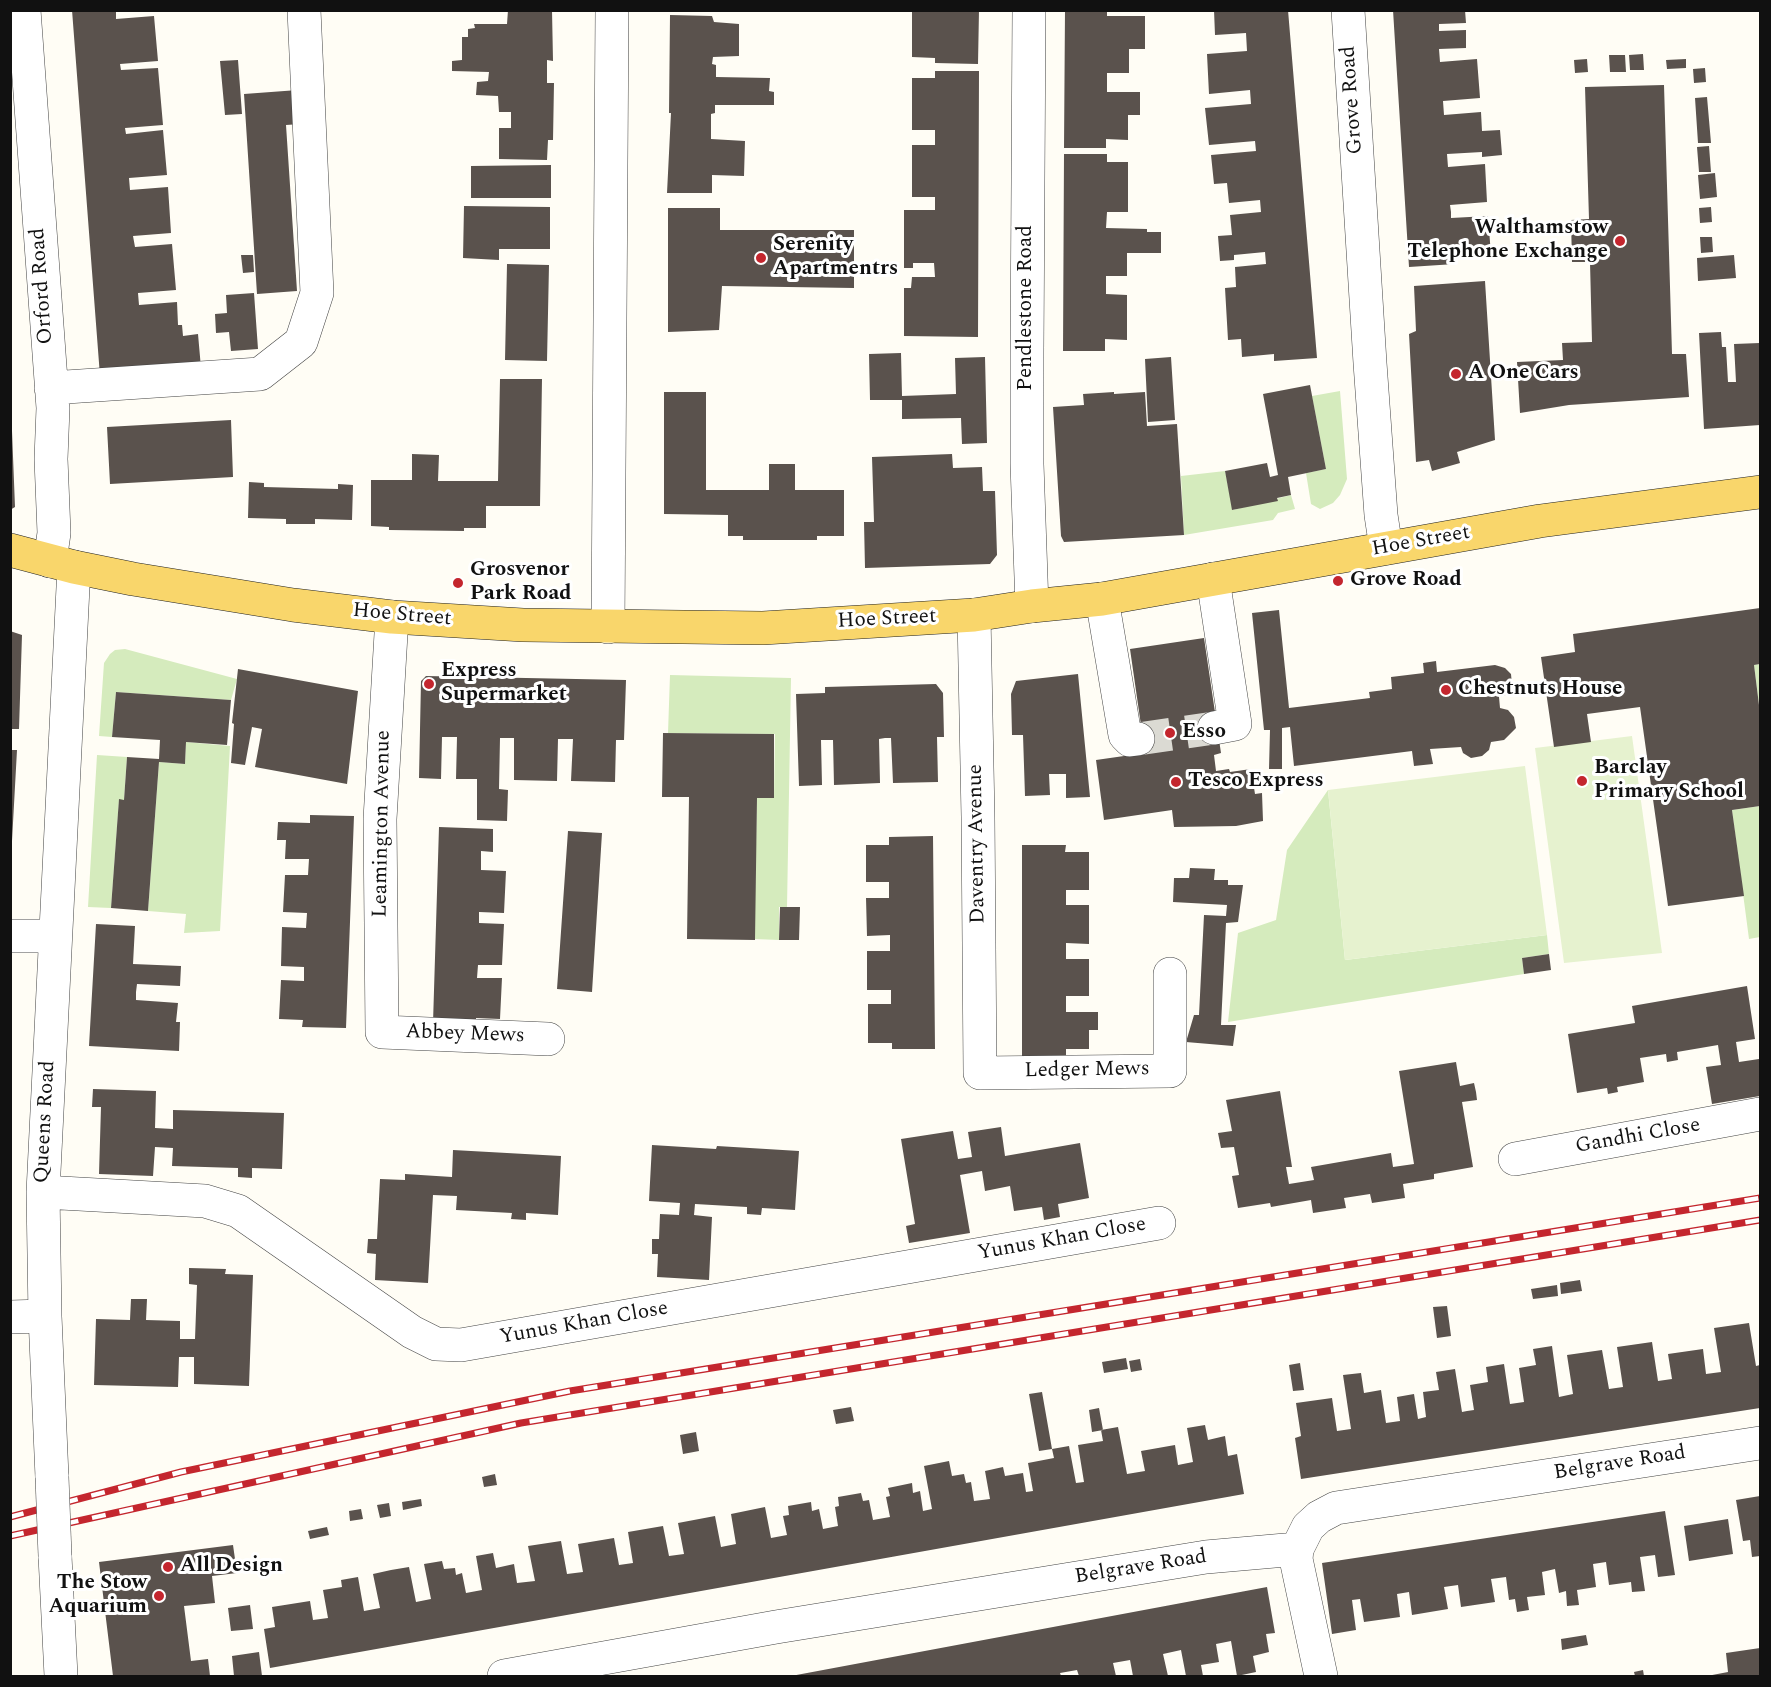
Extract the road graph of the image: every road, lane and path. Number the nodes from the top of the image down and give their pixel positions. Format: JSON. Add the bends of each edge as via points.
{"nodes":[{"id":1,"x":24,"y":10,"type":"edge"},
{"id":2,"x":304,"y":10,"type":"edge"},
{"id":3,"x":612,"y":10,"type":"edge"},
{"id":4,"x":1029,"y":10,"type":"edge"},
{"id":5,"x":1348,"y":10,"type":"edge"},
{"id":6,"x":51,"y":388,"type":"junction"},
{"id":7,"x":1761,"y":492,"type":"edge"},
{"id":8,"x":1386,"y":548,"type":"junction"},
{"id":9,"x":10,"y":550,"type":"edge"},
{"id":10,"x":62,"y":564,"type":"junction"},
{"id":11,"x":1213,"y":579,"type":"junction"},
{"id":12,"x":1102,"y":598,"type":"junction"},
{"id":13,"x":1032,"y":606,"type":"junction"},
{"id":14,"x":974,"y":615,"type":"junction"},
{"id":15,"x":392,"y":617,"type":"junction"},
{"id":16,"x":608,"y":627,"type":"junction"},
{"id":17,"x":1214,"y":728,"type":"tunnel mouth"},
{"id":18,"x":1138,"y":739,"type":"dead end"},
{"id":19,"x":10,"y":936,"type":"edge"},
{"id":20,"x":55,"y":936,"type":"junction"},
{"id":21,"x":1170,"y":974,"type":"dead end"},
{"id":22,"x":382,"y":1032,"type":"joint"},
{"id":23,"x":548,"y":1039,"type":"dead end"},
{"id":24,"x":980,"y":1073,"type":"joint"},
{"id":25,"x":1761,"y":1114,"type":"edge"},
{"id":26,"x":1515,"y":1159,"type":"dead end"},
{"id":27,"x":43,"y":1192,"type":"junction"},
{"id":28,"x":1159,"y":1223,"type":"dead end"},
{"id":29,"x":45,"y":1316,"type":"junction"},
{"id":30,"x":10,"y":1317,"type":"edge"},
{"id":31,"x":1761,"y":1443,"type":"edge"},
{"id":32,"x":1297,"y":1549,"type":"junction"},
{"id":33,"x":61,"y":1677,"type":"edge"},
{"id":34,"x":504,"y":1677,"type":"edge"},
{"id":35,"x":1321,"y":1677,"type":"edge"}],
"edges":[{"from":1,"to":6,"type":"street","name":"Orford Road"},
{"from":2,"to":6,"type":"street","via":[[317,293],[301,342],[260,374]]},
{"from":3,"to":16,"type":"street"},
{"from":4,"to":13,"type":"street","name":"Pendlestone Road","via":[[1027,420]]},
{"from":5,"to":8,"type":"street","name":"Grove Road","via":[[1371,385]]},
{"from":6,"to":10,"type":"street","name":"Orford Road","via":[[54,533]]},
{"from":7,"to":8,"type":"main road","name":"Hoe Street","via":[[1540,521]]},
{"from":8,"to":11,"type":"main road","name":"Hoe Street"},
{"from":9,"to":10,"type":"main road","name":"Hoe Street"},
{"from":10,"to":15,"type":"main road","name":"Hoe Street","via":[[293,605]]},
{"from":10,"to":20,"type":"street","name":"Queens Road"},
{"from":11,"to":12,"type":"main road","name":"Hoe Street"},
{"from":11,"to":17,"type":"street","via":[[1235,724]]},
{"from":12,"to":13,"type":"main road","name":"Hoe Street"},
{"from":12,"to":18,"type":"street","via":[[1125,735],[1130,740]]},
{"from":13,"to":14,"type":"main road","name":"Hoe Street"},
{"from":14,"to":16,"type":"main road","name":"Hoe Street","via":[[763,628]]},
{"from":14,"to":24,"type":"street","name":"Daventry Avenue"},
{"from":15,"to":16,"type":"main road","name":"Hoe Street"},
{"from":15,"to":22,"type":"street","name":"Leamington Avenue","via":[[380,819]]},
{"from":19,"to":20,"type":"street"},
{"from":20,"to":27,"type":"street","name":"Queens Road"},
{"from":21,"to":24,"type":"street","name":"Ledger Mews","via":[[1170,1071]]},
{"from":22,"to":23,"type":"street","name":"Abbey Mews"},
{"from":25,"to":26,"type":"street","name":"Gandhi Close"},
{"from":27,"to":28,"type":"street","name":"Yunus Khan Close","via":[[205,1201],[238,1211],[412,1332],[436,1344],[461,1345]]},
{"from":27,"to":29,"type":"street","name":"Queens Road"},
{"from":29,"to":30,"type":"street"},
{"from":29,"to":33,"type":"street","name":"Queens Road","bridge":true},
{"from":31,"to":32,"type":"street","name":"Belgrave Road","via":[[1336,1508],[1308,1527]]},
{"from":32,"to":34,"type":"street","name":"Belgrave Road","via":[[1231,1554],[776,1626]]},
{"from":32,"to":35,"type":"street","via":[[1298,1575]]}]}
